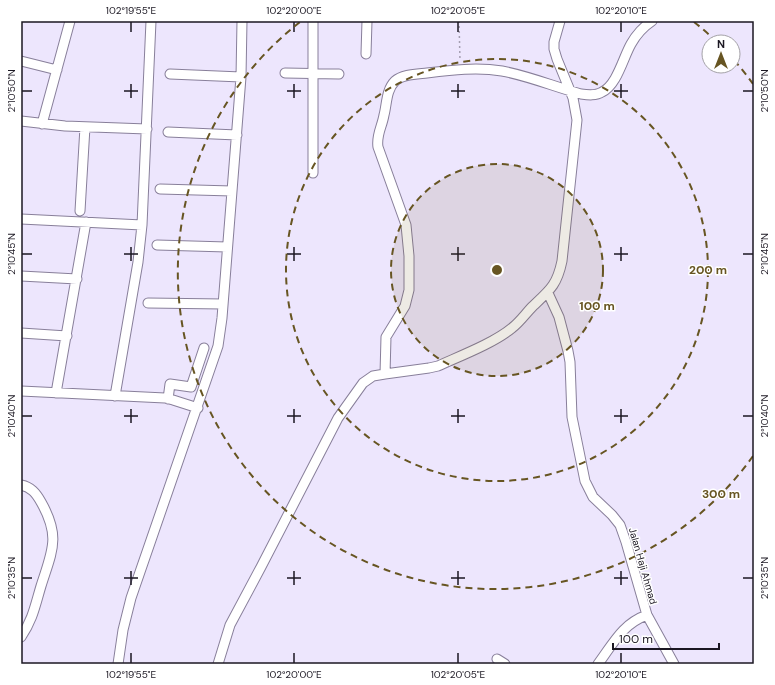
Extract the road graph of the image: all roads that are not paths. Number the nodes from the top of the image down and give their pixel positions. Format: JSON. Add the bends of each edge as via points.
{"nodes":[{"id":1,"x":70,"y":21,"type":"edge"},
{"id":2,"x":151,"y":21,"type":"edge"},
{"id":3,"x":242,"y":21,"type":"edge"},
{"id":4,"x":314,"y":21,"type":"edge"},
{"id":5,"x":367,"y":21,"type":"edge"},
{"id":6,"x":560,"y":21,"type":"edge"},
{"id":7,"x":652,"y":21,"type":"edge"},
{"id":8,"x":366,"y":54,"type":"dead end"},
{"id":9,"x":21,"y":61,"type":"edge"},
{"id":10,"x":57,"y":70,"type":"junction"},
{"id":11,"x":285,"y":73,"type":"dead end"},
{"id":12,"x":170,"y":74,"type":"dead end"},
{"id":13,"x":314,"y":74,"type":"junction"},
{"id":14,"x":339,"y":74,"type":"dead end"},
{"id":15,"x":241,"y":77,"type":"junction"},
{"id":16,"x":571,"y":91,"type":"junction"},
{"id":17,"x":21,"y":121,"type":"edge"},
{"id":18,"x":42,"y":124,"type":"junction"},
{"id":19,"x":85,"y":127,"type":"junction"},
{"id":20,"x":146,"y":129,"type":"junction"},
{"id":21,"x":168,"y":132,"type":"dead end"},
{"id":22,"x":237,"y":135,"type":"junction"},
{"id":23,"x":313,"y":174,"type":"dead end"},
{"id":24,"x":160,"y":189,"type":"dead end"},
{"id":25,"x":232,"y":191,"type":"junction"},
{"id":26,"x":80,"y":211,"type":"dead end"},
{"id":27,"x":21,"y":219,"type":"edge"},
{"id":28,"x":86,"y":222,"type":"junction"},
{"id":29,"x":142,"y":225,"type":"junction"},
{"id":30,"x":157,"y":246,"type":"dead end"},
{"id":31,"x":227,"y":247,"type":"junction"},
{"id":32,"x":21,"y":276,"type":"edge"},
{"id":33,"x":77,"y":279,"type":"junction"},
{"id":34,"x":548,"y":293,"type":"junction"},
{"id":35,"x":148,"y":304,"type":"dead end"},
{"id":36,"x":223,"y":304,"type":"junction"},
{"id":37,"x":21,"y":333,"type":"edge"},
{"id":38,"x":67,"y":336,"type":"junction"},
{"id":39,"x":204,"y":348,"type":"dead end"},
{"id":40,"x":385,"y":374,"type":"junction"},
{"id":41,"x":21,"y":391,"type":"edge"},
{"id":42,"x":56,"y":393,"type":"junction"},
{"id":43,"x":115,"y":396,"type":"junction"},
{"id":44,"x":168,"y":399,"type":"junction"},
{"id":45,"x":198,"y":408,"type":"junction"},
{"id":46,"x":21,"y":485,"type":"edge"},
{"id":47,"x":646,"y":615,"type":"junction"},
{"id":48,"x":21,"y":637,"type":"edge"},
{"id":49,"x":118,"y":664,"type":"edge"},
{"id":50,"x":218,"y":664,"type":"edge"},
{"id":51,"x":598,"y":664,"type":"edge"},
{"id":52,"x":674,"y":664,"type":"edge"}],
"edges":[{"from":1,"to":10,"type":"street"},
{"from":2,"to":20,"type":"street"},
{"from":3,"to":15,"type":"street"},
{"from":4,"to":13,"type":"street"},
{"from":5,"to":8,"type":"street"},
{"from":6,"to":16,"type":"street","via":[[554,49]]},
{"from":7,"to":16,"type":"street","via":[[631,44],[608,88],[602,93],[589,95]]},
{"from":9,"to":10,"type":"street"},
{"from":10,"to":18,"type":"street"},
{"from":11,"to":13,"type":"street"},
{"from":12,"to":15,"type":"street"},
{"from":13,"to":14,"type":"street"},
{"from":13,"to":23,"type":"street"},
{"from":15,"to":22,"type":"street"},
{"from":16,"to":34,"type":"street","via":[[577,120],[562,261],[558,277]]},
{"from":16,"to":40,"type":"street","via":[[502,71],[460,69],[409,75],[397,79],[391,85],[376,139],[406,225],[409,290],[405,306],[386,337]]},
{"from":17,"to":18,"type":"street"},
{"from":18,"to":19,"type":"street"},
{"from":19,"to":20,"type":"street"},
{"from":19,"to":26,"type":"street"},
{"from":20,"to":29,"type":"street"},
{"from":21,"to":22,"type":"street"},
{"from":22,"to":25,"type":"street"},
{"from":24,"to":25,"type":"street"},
{"from":25,"to":31,"type":"street"},
{"from":27,"to":28,"type":"street"},
{"from":28,"to":29,"type":"street"},
{"from":28,"to":33,"type":"street"},
{"from":29,"to":43,"type":"street"},
{"from":30,"to":31,"type":"street"},
{"from":31,"to":36,"type":"street"},
{"from":32,"to":33,"type":"street"},
{"from":33,"to":38,"type":"street"},
{"from":34,"to":40,"type":"street","via":[[513,328],[495,339],[438,366]]},
{"from":34,"to":47,"type":"street","name":"Jalan Haji Ahmad","via":[[559,317],[568,351],[572,417],[585,481],[593,497],[622,529]]},
{"from":35,"to":36,"type":"street"},
{"from":36,"to":45,"type":"street","via":[[218,346]]},
{"from":37,"to":38,"type":"street"},
{"from":38,"to":42,"type":"street"},
{"from":39,"to":44,"type":"street","via":[[191,387],[170,384]]},
{"from":40,"to":50,"type":"street","via":[[373,376],[362,383],[338,418],[230,624]]},
{"from":41,"to":42,"type":"street"},
{"from":42,"to":43,"type":"street"},
{"from":43,"to":44,"type":"street"},
{"from":44,"to":45,"type":"street"},
{"from":45,"to":49,"type":"street","via":[[131,598]]},
{"from":46,"to":48,"type":"street","via":[[31,489],[36,495],[48,514],[53,532],[49,565],[32,619]]},
{"from":47,"to":51,"type":"street","via":[[622,630]]},
{"from":47,"to":52,"type":"street","name":"Jalan Haji Ahmad"}]}
